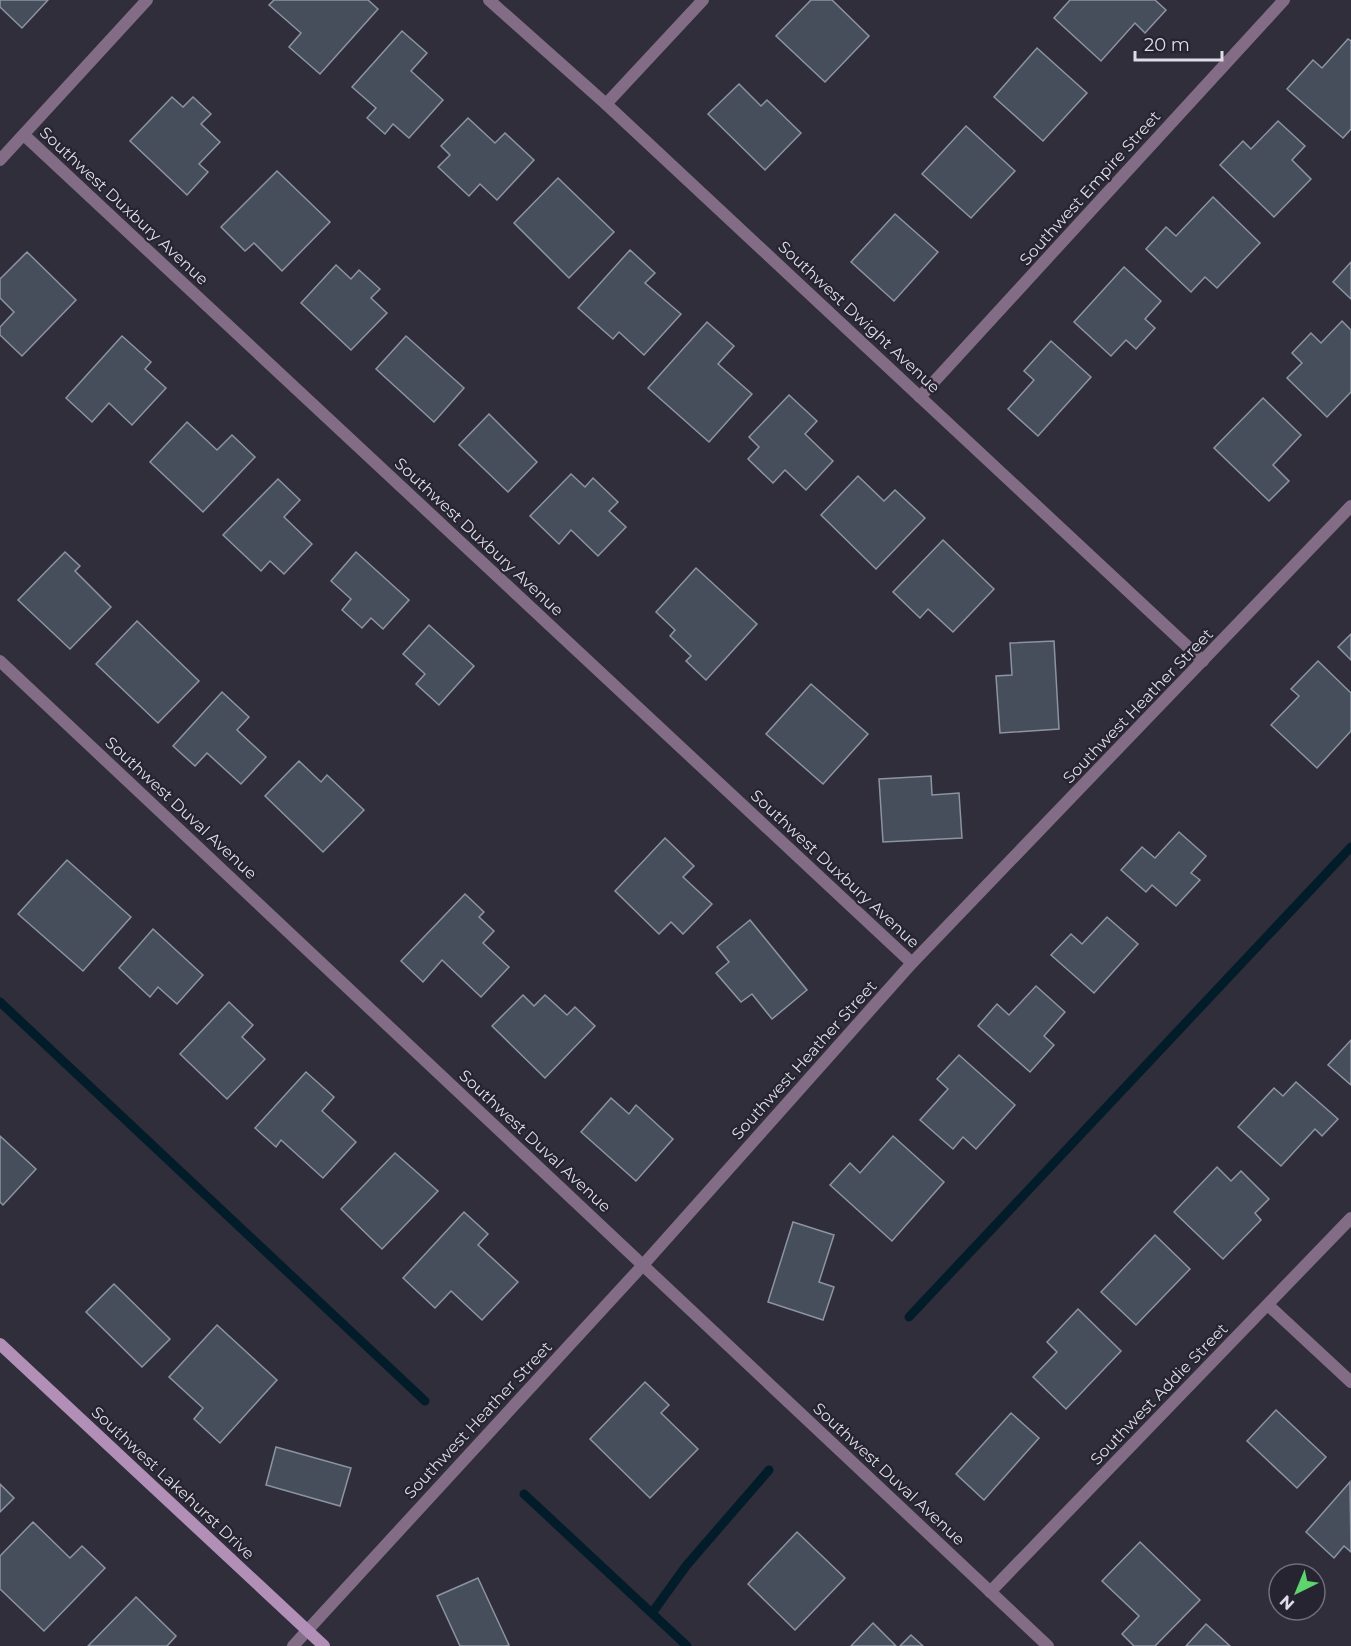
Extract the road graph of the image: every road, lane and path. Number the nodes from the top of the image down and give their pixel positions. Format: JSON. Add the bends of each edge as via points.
{"nodes":[{"id":1,"x":147,"y":0,"type":"edge"},
{"id":2,"x":489,"y":0,"type":"edge"},
{"id":3,"x":703,"y":0,"type":"edge"},
{"id":4,"x":1284,"y":0,"type":"edge"},
{"id":5,"x":606,"y":104,"type":"junction"},
{"id":6,"x":24,"y":135,"type":"junction"},
{"id":7,"x":0,"y":160,"type":"edge"},
{"id":8,"x":920,"y":397,"type":"junction"},
{"id":9,"x":1351,"y":506,"type":"edge"},
{"id":10,"x":0,"y":661,"type":"edge"},
{"id":11,"x":1203,"y":661,"type":"junction"},
{"id":12,"x":912,"y":963,"type":"junction"},
{"id":13,"x":1351,"y":1218,"type":"edge"},
{"id":14,"x":643,"y":1264,"type":"junction"},
{"id":15,"x":1268,"y":1305,"type":"junction"},
{"id":16,"x":0,"y":1344,"type":"edge"},
{"id":17,"x":1351,"y":1382,"type":"edge"},
{"id":18,"x":990,"y":1592,"type":"junction"},
{"id":19,"x":308,"y":1630,"type":"junction"},
{"id":20,"x":293,"y":1646,"type":"edge"},
{"id":21,"x":324,"y":1646,"type":"edge"},
{"id":22,"x":1048,"y":1646,"type":"edge"}],
"edges":[{"from":1,"to":6,"type":"street"},
{"from":2,"to":5,"type":"street","name":"Southwest Dwight Avenue"},
{"from":3,"to":5,"type":"street"},
{"from":4,"to":8,"type":"street","name":"Southwest Empire Street"},
{"from":5,"to":8,"type":"street","name":"Southwest Dwight Avenue"},
{"from":6,"to":7,"type":"street"},
{"from":6,"to":12,"type":"street","name":"Southwest Duxbury Avenue"},
{"from":8,"to":11,"type":"street","name":"Southwest Dwight Avenue"},
{"from":9,"to":11,"type":"street","name":"Southwest Heather Street"},
{"from":10,"to":14,"type":"street","name":"Southwest Duval Avenue"},
{"from":11,"to":12,"type":"street","name":"Southwest Heather Street"},
{"from":12,"to":14,"type":"street","name":"Southwest Heather Street"},
{"from":13,"to":15,"type":"street","name":"Southwest Addie Street"},
{"from":14,"to":18,"type":"street","name":"Southwest Duval Avenue"},
{"from":14,"to":19,"type":"street","name":"Southwest Heather Street"},
{"from":15,"to":17,"type":"street"},
{"from":15,"to":18,"type":"street","name":"Southwest Addie Street"},
{"from":16,"to":19,"type":"street","name":"Southwest Lakehurst Drive"},
{"from":18,"to":22,"type":"street","name":"Southwest Duval Avenue"},
{"from":19,"to":20,"type":"street","name":"Southwest Heather Street"},
{"from":19,"to":21,"type":"street","name":"Southwest Lakehurst Drive"}]}
